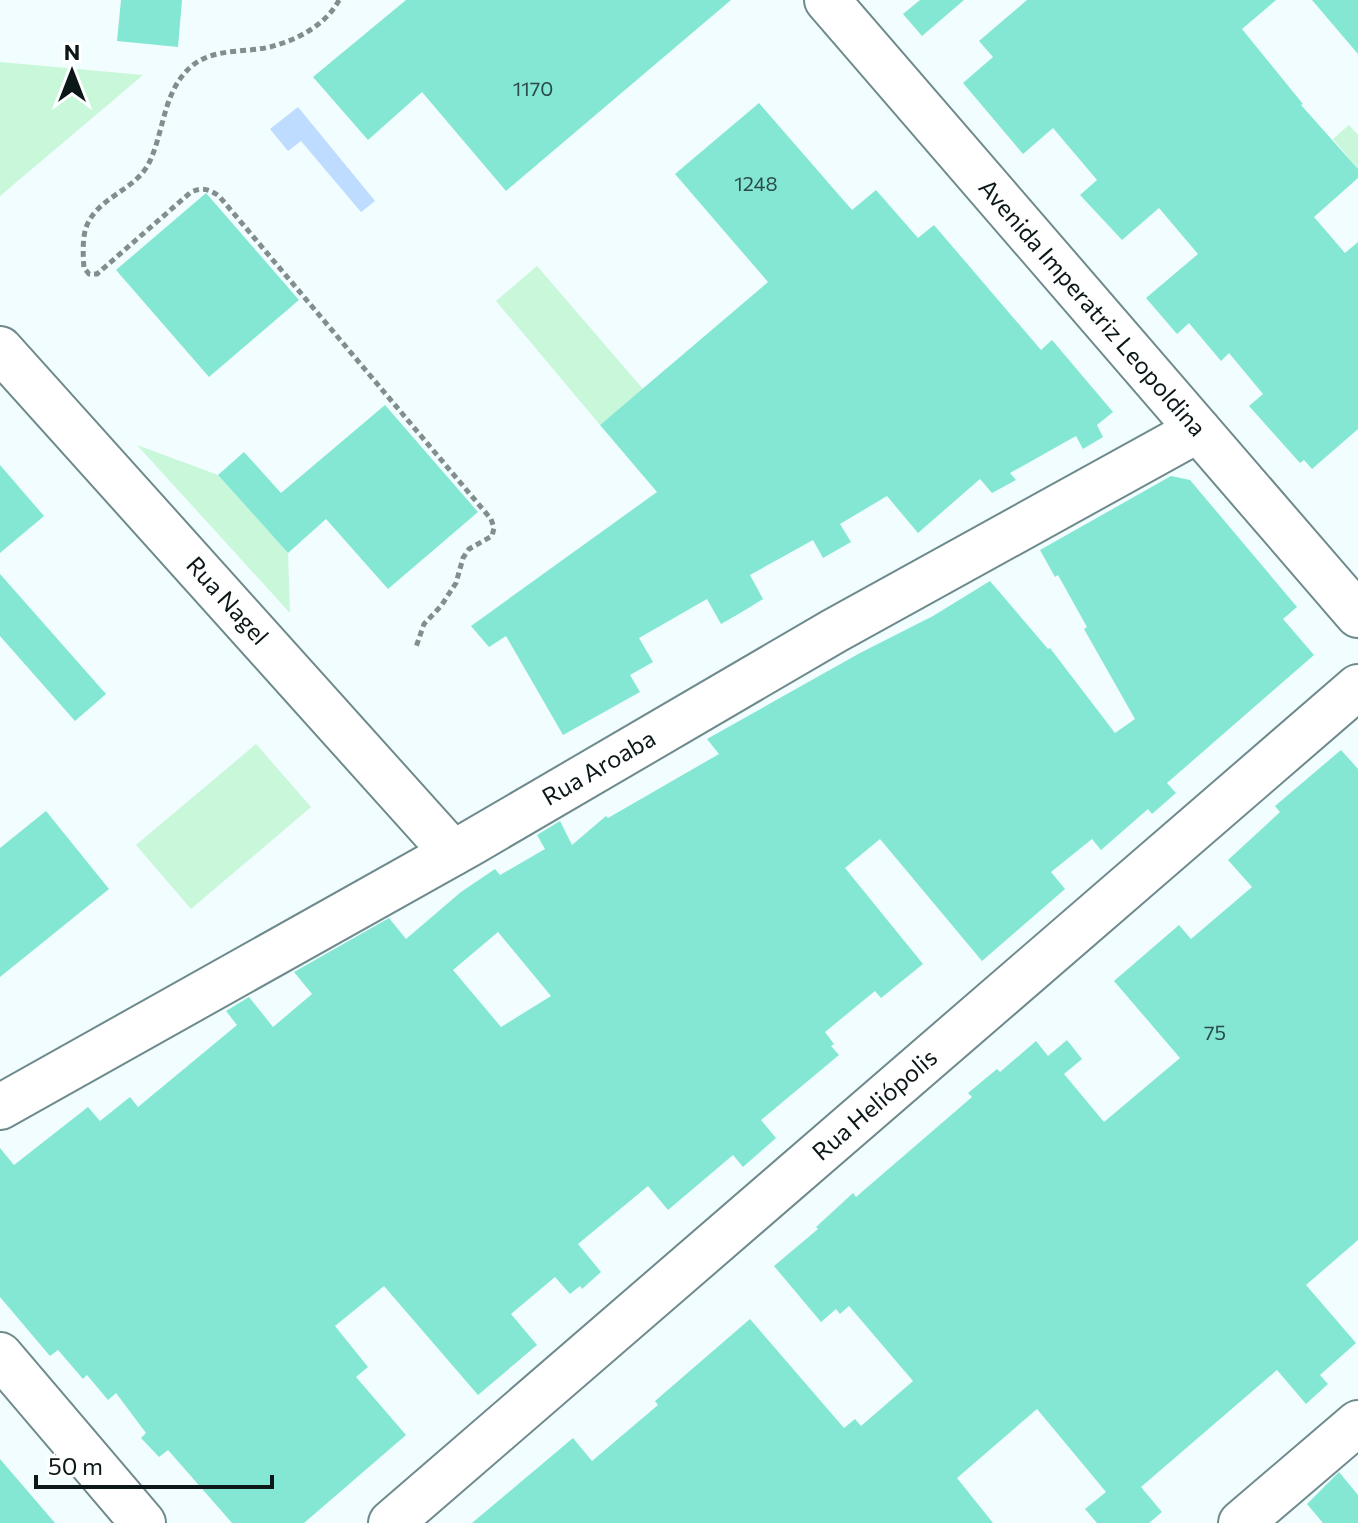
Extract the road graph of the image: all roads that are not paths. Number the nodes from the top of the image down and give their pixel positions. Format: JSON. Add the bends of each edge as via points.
{"nodes":[{"id":1,"x":827,"y":0,"type":"edge"},
{"id":2,"x":0,"y":349,"type":"edge"},
{"id":3,"x":1198,"y":430,"type":"junction"},
{"id":4,"x":1358,"y":615,"type":"edge"},
{"id":5,"x":1358,"y":687,"type":"edge"},
{"id":6,"x":453,"y":853,"type":"junction"},
{"id":7,"x":0,"y":1107,"type":"edge"},
{"id":8,"x":0,"y":1355,"type":"edge"},
{"id":9,"x":1358,"y":1423,"type":"edge"},
{"id":10,"x":143,"y":1523,"type":"edge"},
{"id":11,"x":391,"y":1523,"type":"edge"},
{"id":12,"x":1241,"y":1523,"type":"edge"}],
"edges":[{"from":1,"to":3,"type":"street","name":"Avenida Imperatriz Leopoldina"},
{"from":2,"to":6,"type":"street","name":"Rua Nagel"},
{"from":3,"to":4,"type":"street","name":"Avenida Imperatriz Leopoldina"},
{"from":3,"to":6,"type":"street","name":"Rua Aroaba","via":[[821,639]]},
{"from":5,"to":11,"type":"street","name":"Rua Heliópolis"},
{"from":6,"to":7,"type":"street","name":"Rua Aroaba"},
{"from":8,"to":10,"type":"street"},
{"from":9,"to":12,"type":"street"}]}
